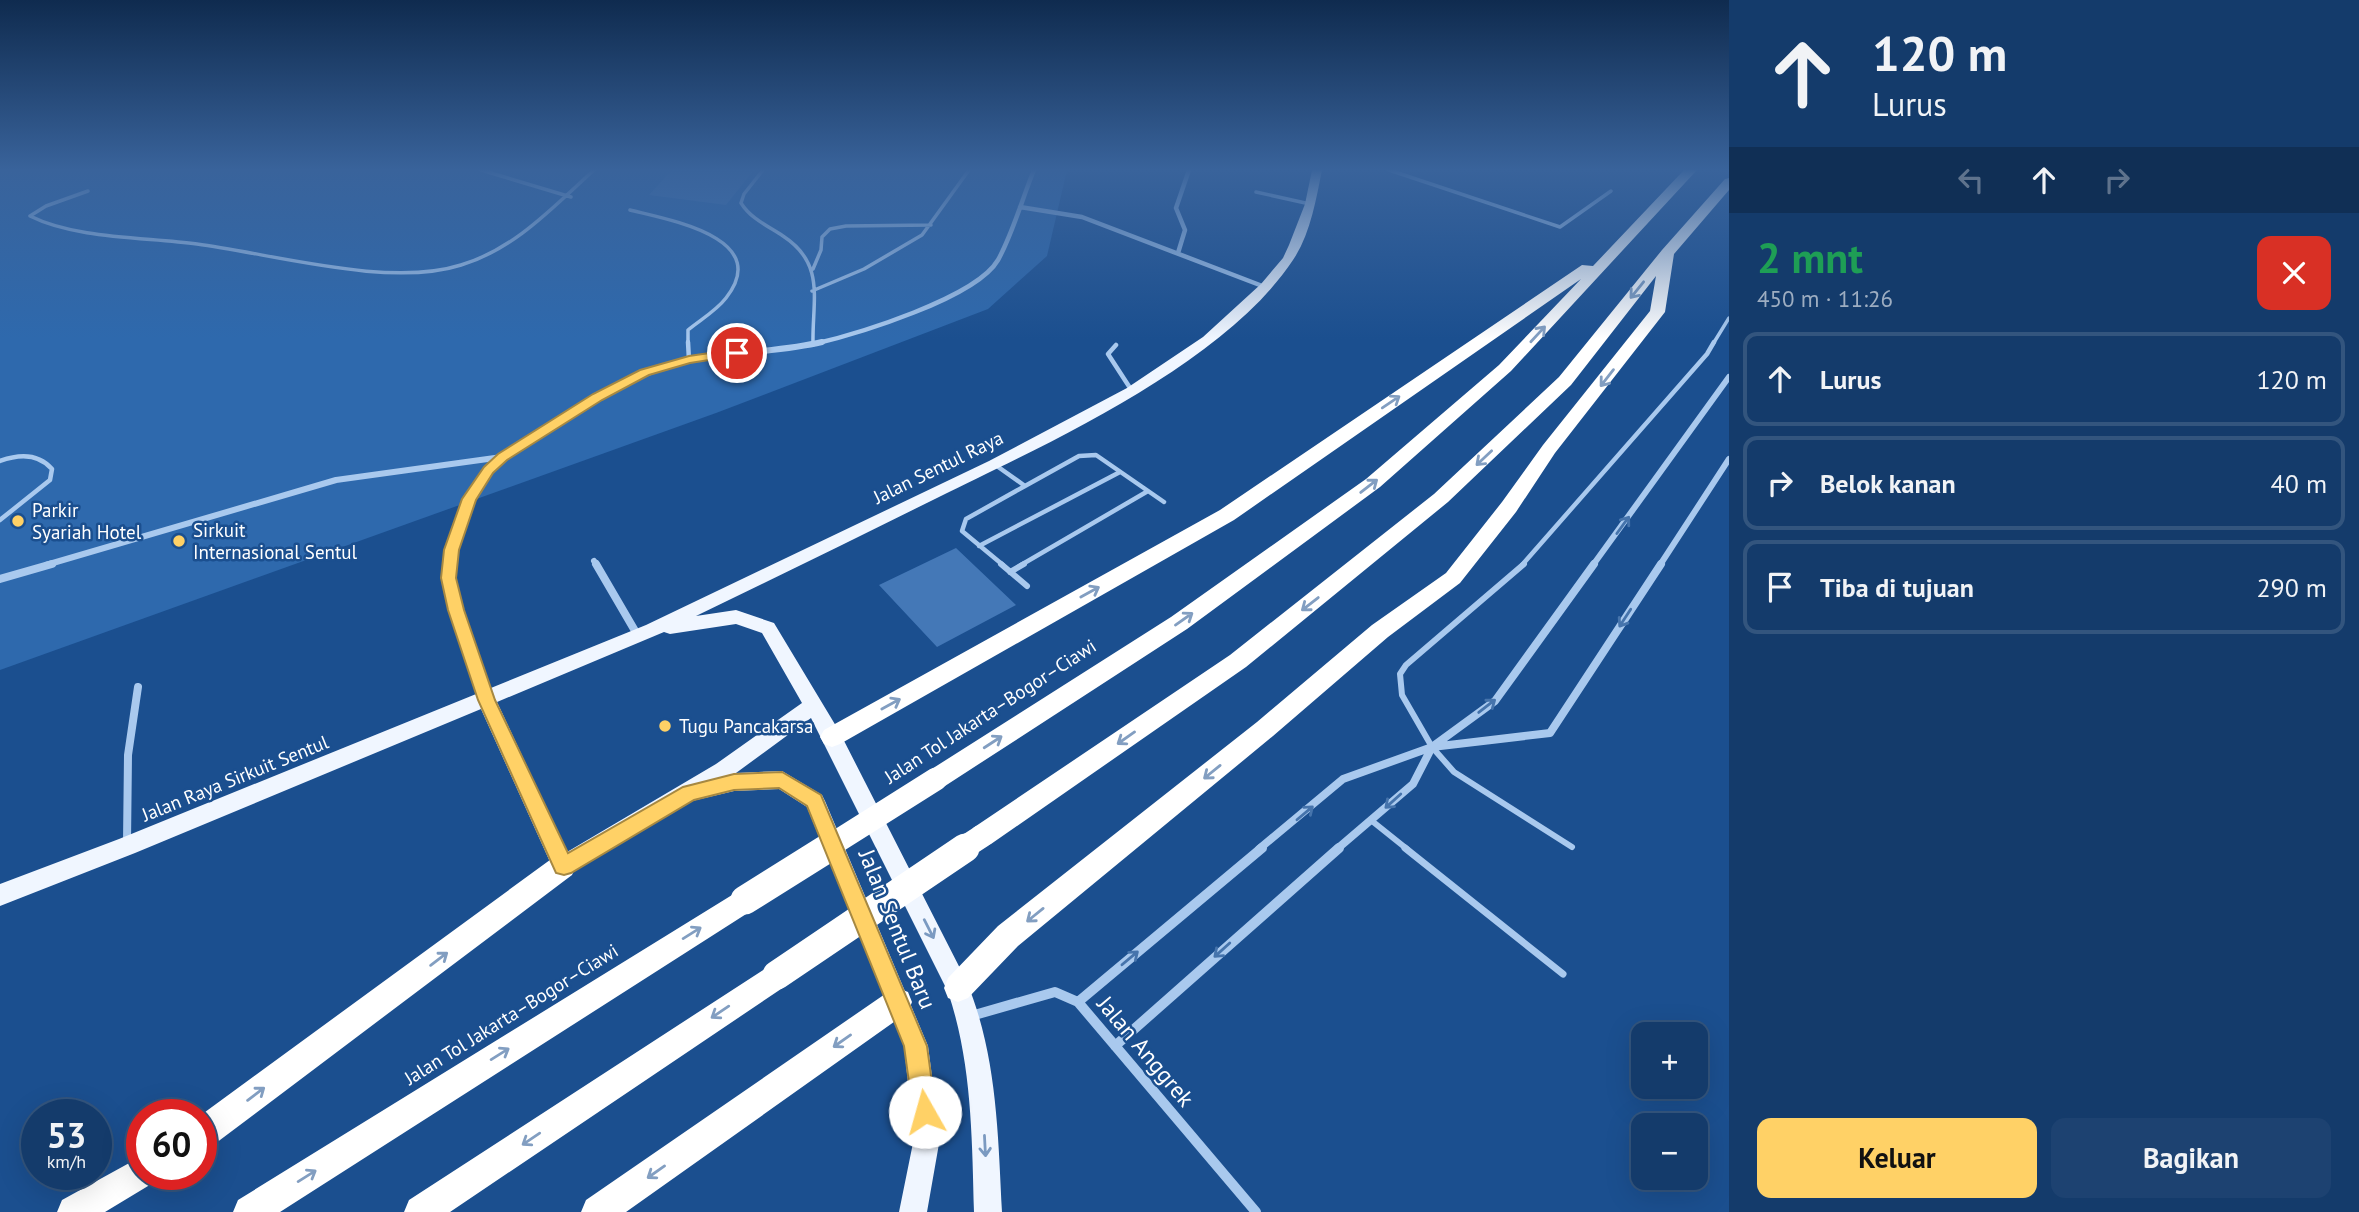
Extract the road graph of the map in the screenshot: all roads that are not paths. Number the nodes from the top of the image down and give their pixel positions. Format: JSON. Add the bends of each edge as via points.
{"nodes":[{"id":1,"x":59,"y":227,"type":"edge"},
{"id":2,"x":531,"y":227,"type":"edge"},
{"id":3,"x":685,"y":227,"type":"edge"},
{"id":4,"x":770,"y":227,"type":"edge"},
{"id":5,"x":843,"y":227,"type":"edge"},
{"id":6,"x":930,"y":227,"type":"edge"},
{"id":7,"x":1012,"y":227,"type":"edge"},
{"id":8,"x":1107,"y":227,"type":"edge"},
{"id":9,"x":1184,"y":227,"type":"edge"},
{"id":10,"x":1301,"y":227,"type":"edge"},
{"id":11,"x":1638,"y":227,"type":"edge"},
{"id":12,"x":1690,"y":227,"type":"edge"},
{"id":13,"x":1624,"y":242,"type":"junction"},
{"id":14,"x":1178,"y":253,"type":"junction"},
{"id":15,"x":1667,"y":253,"type":"junction"},
{"id":16,"x":813,"y":269,"type":"junction"},
{"id":17,"x":1265,"y":287,"type":"junction"},
{"id":18,"x":812,"y":291,"type":"junction"},
{"id":19,"x":1729,"y":318,"type":"edge"},
{"id":20,"x":813,"y":344,"type":"junction"},
{"id":21,"x":1116,"y":345,"type":"dead end"},
{"id":22,"x":689,"y":360,"type":"junction"},
{"id":23,"x":1729,"y":377,"type":"edge"},
{"id":24,"x":1132,"y":391,"type":"junction"},
{"id":25,"x":502,"y":457,"type":"junction"},
{"id":26,"x":1729,"y":458,"type":"edge"},
{"id":27,"x":0,"y":461,"type":"edge"},
{"id":28,"x":994,"y":464,"type":"junction"},
{"id":29,"x":1120,"y":472,"type":"junction"},
{"id":30,"x":1025,"y":486,"type":"junction"},
{"id":31,"x":1148,"y":491,"type":"junction"},
{"id":32,"x":1164,"y":502,"type":"dead end"},
{"id":33,"x":0,"y":520,"type":"edge"},
{"id":34,"x":979,"y":546,"type":"junction"},
{"id":35,"x":593,"y":561,"type":"dead end"},
{"id":36,"x":1010,"y":572,"type":"junction"},
{"id":37,"x":0,"y":579,"type":"edge"},
{"id":38,"x":1027,"y":586,"type":"dead end"},
{"id":39,"x":645,"y":633,"type":"junction"},
{"id":40,"x":138,"y":687,"type":"dead end"},
{"id":41,"x":486,"y":700,"type":"junction"},
{"id":42,"x":813,"y":705,"type":"junction"},
{"id":43,"x":832,"y":737,"type":"junction"},
{"id":44,"x":1433,"y":747,"type":"junction"},
{"id":45,"x":689,"y":793,"type":"junction"},
{"id":46,"x":1372,"y":821,"type":"junction"},
{"id":47,"x":127,"y":846,"type":"junction"},
{"id":48,"x":1572,"y":847,"type":"dead end"},
{"id":49,"x":564,"y":866,"type":"junction"},
{"id":50,"x":0,"y":895,"type":"edge"},
{"id":51,"x":1563,"y":974,"type":"dead end"},
{"id":52,"x":958,"y":988,"type":"junction"},
{"id":53,"x":898,"y":1002,"type":"junction"},
{"id":54,"x":1077,"y":1002,"type":"junction"},
{"id":55,"x":970,"y":1016,"type":"junction"},
{"id":56,"x":1115,"y":1046,"type":"junction"},
{"id":57,"x":217,"y":1123,"type":"edge"},
{"id":58,"x":126,"y":1181,"type":"edge"},
{"id":59,"x":74,"y":1212,"type":"edge"},
{"id":60,"x":250,"y":1212,"type":"edge"},
{"id":61,"x":421,"y":1212,"type":"edge"},
{"id":62,"x":598,"y":1212,"type":"edge"},
{"id":63,"x":912,"y":1212,"type":"edge"},
{"id":64,"x":988,"y":1212,"type":"edge"},
{"id":65,"x":1256,"y":1212,"type":"edge"}],
"edges":[{"from":1,"to":2,"type":"lane","via":[[415,272],[459,265],[498,251]]},
{"from":3,"to":22,"type":"lane","via":[[724,241],[740,263],[739,277],[726,298],[688,330]]},
{"from":4,"to":16,"type":"lane","via":[[800,249]]},
{"from":5,"to":16,"type":"lane","via":[[830,229],[822,237]]},
{"from":6,"to":18,"type":"lane","via":[[864,269]]},
{"from":7,"to":20,"type":"street","via":[[997,262],[967,287],[895,321]]},
{"from":8,"to":14,"type":"street"},
{"from":9,"to":14,"type":"street"},
{"from":10,"to":17,"type":"main road","name":"Jalan Sentul Raya","via":[[1288,259]]},
{"from":11,"to":13,"type":"highway","name":"Jalan Tol Jakarta–Bogor–Ciawi"},
{"from":12,"to":15,"type":"highway"},
{"from":43,"to":13,"type":"highway","one_way":true,"via":[[1227,515]]},
{"from":60,"to":13,"type":"highway","name":"Jalan Tol Jakarta–Bogor–Ciawi","one_way":true,"bridge":true,"via":[[1179,623],[1374,483],[1505,368]]},
{"from":14,"to":17,"type":"street"},
{"from":15,"to":52,"type":"highway","one_way":true,"via":[[1657,312],[1453,578],[1381,631],[1008,936]]},
{"from":15,"to":61,"type":"highway","one_way":true,"bridge":true,"via":[[1565,381],[1441,498],[1238,661]]},
{"from":16,"to":18,"type":"lane"},
{"from":17,"to":24,"type":"main road","name":"Jalan Sentul Raya","via":[[1215,334]]},
{"from":18,"to":20,"type":"lane"},
{"from":19,"to":44,"type":"lane","via":[[1707,354],[1538,550],[1406,665],[1400,674],[1402,695]]},
{"from":20,"to":22,"type":"street"},
{"from":21,"to":24,"type":"lane","via":[[1108,354]]},
{"from":22,"to":25,"type":"street","via":[[645,373],[609,391]]},
{"from":44,"to":23,"type":"street","one_way":true,"via":[[1495,701]]},
{"from":24,"to":28,"type":"main road","name":"Jalan Sentul Raya"},
{"from":25,"to":37,"type":"street","via":[[336,480]]},
{"from":25,"to":41,"type":"street","via":[[469,499],[452,550],[449,578]]},
{"from":26,"to":44,"type":"street","one_way":true,"via":[[1549,733]]},
{"from":27,"to":33,"type":"lane","via":[[30,455],[46,460],[52,469],[50,480]]},
{"from":28,"to":30,"type":"lane"},
{"from":28,"to":39,"type":"main road","name":"Jalan Sentul Raya"},
{"from":29,"to":30,"type":"lane","via":[[1089,454]]},
{"from":29,"to":31,"type":"lane"},
{"from":29,"to":34,"type":"lane"},
{"from":30,"to":34,"type":"lane","via":[[966,519],[962,531]]},
{"from":31,"to":32,"type":"lane"},
{"from":31,"to":36,"type":"lane"},
{"from":34,"to":36,"type":"lane"},
{"from":35,"to":39,"type":"street"},
{"from":36,"to":38,"type":"lane"},
{"from":39,"to":41,"type":"main road","name":"Jalan Sentul Raya"},
{"from":39,"to":42,"type":"main road","name":"Jalan Sentul Baru","via":[[736,617],[768,628]]},
{"from":40,"to":47,"type":"street","via":[[128,755]]},
{"from":41,"to":47,"type":"main road","name":"Jalan Raya Sirkuit Sentul"},
{"from":41,"to":49,"type":"main road"},
{"from":42,"to":43,"type":"main road","name":"Jalan Sentul Baru"},
{"from":42,"to":45,"type":"main road","via":[[777,735]]},
{"from":43,"to":52,"type":"main road","name":"Jalan Sentul Baru","one_way":true},
{"from":44,"to":46,"type":"street","one_way":true,"via":[[1413,785]]},
{"from":44,"to":48,"type":"lane","via":[[1454,772]]},
{"from":54,"to":44,"type":"street","one_way":true,"via":[[1343,779]]},
{"from":45,"to":49,"type":"main road"},
{"from":45,"to":53,"type":"main road","name":"Jalan Sentul Baru","via":[[734,782],[782,780],[815,801]]},
{"from":46,"to":51,"type":"lane"},
{"from":46,"to":56,"type":"street","one_way":true},
{"from":47,"to":50,"type":"main road","name":"Jalan Raya Sirkuit Sentul"},
{"from":57,"to":49,"type":"highway","one_way":true},
{"from":52,"to":55,"type":"main road","name":"Jalan Sentul Baru"},
{"from":53,"to":62,"type":"highway","one_way":true},
{"from":53,"to":63,"type":"main road","name":"Jalan Sentul Baru","via":[[916,1046],[927,1138]]},
{"from":54,"to":55,"type":"street","name":"Jalan Anggrek","via":[[1055,992]]},
{"from":54,"to":56,"type":"street","name":"Jalan Anggrek"},
{"from":55,"to":64,"type":"main road","name":"Jalan Sentul Baru","one_way":true,"via":[[983,1116]]},
{"from":56,"to":65,"type":"street","name":"Jalan Anggrek"},
{"from":58,"to":59,"type":"highway"}]}
